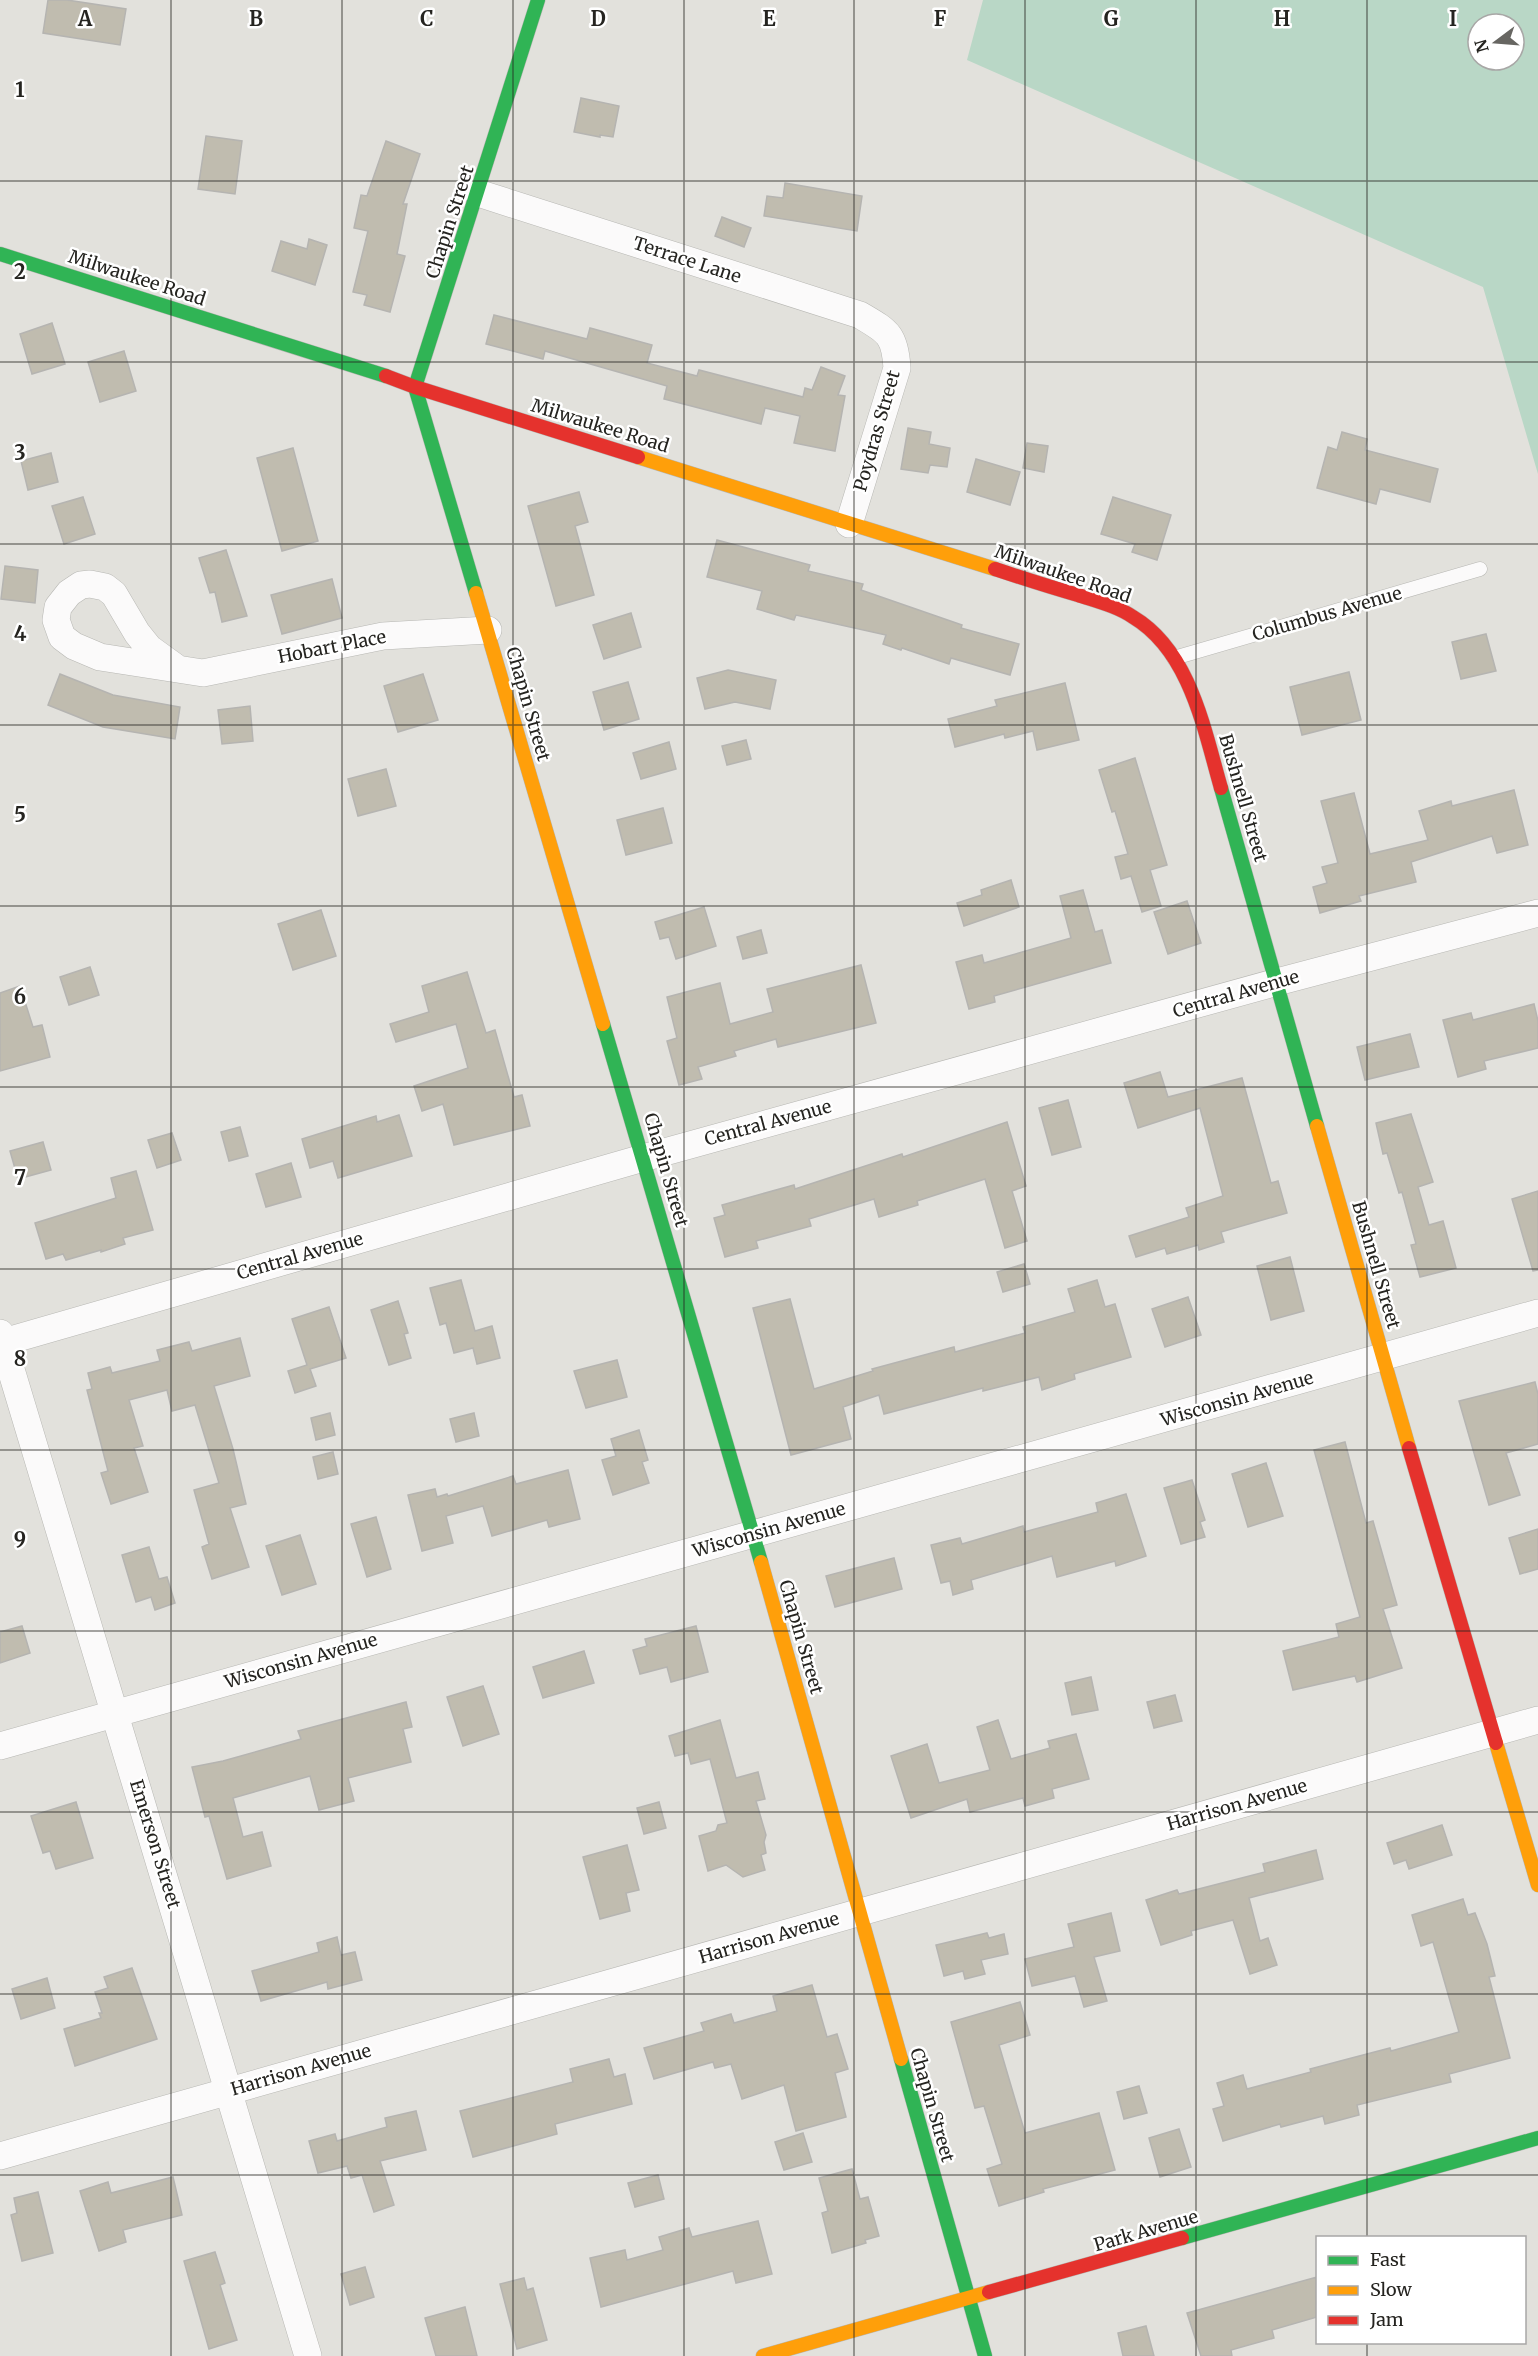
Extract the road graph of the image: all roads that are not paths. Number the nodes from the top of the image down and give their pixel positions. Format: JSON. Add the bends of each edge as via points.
{"nodes":[{"id":1,"x":538,"y":0,"type":"edge"},
{"id":2,"x":478,"y":193,"type":"junction"},
{"id":3,"x":0,"y":254,"type":"edge"},
{"id":4,"x":891,"y":338,"type":"joint"},
{"id":5,"x":416,"y":387,"type":"junction"},
{"id":6,"x":849,"y":524,"type":"junction"},
{"id":7,"x":1480,"y":569,"type":"dead end"},
{"id":8,"x":488,"y":630,"type":"junction"},
{"id":9,"x":1174,"y":658,"type":"junction"},
{"id":10,"x":178,"y":669,"type":"dead end"},
{"id":11,"x":1538,"y":913,"type":"edge"},
{"id":12,"x":1277,"y":982,"type":"junction"},
{"id":13,"x":643,"y":1158,"type":"junction"},
{"id":14,"x":1538,"y":1313,"type":"edge"},
{"id":15,"x":1,"y":1339,"type":"edge"},
{"id":16,"x":1383,"y":1358,"type":"junction"},
{"id":17,"x":753,"y":1534,"type":"junction"},
{"id":18,"x":116,"y":1713,"type":"junction"},
{"id":19,"x":1538,"y":1720,"type":"edge"},
{"id":20,"x":1494,"y":1732,"type":"junction"},
{"id":21,"x":0,"y":1746,"type":"edge"},
{"id":22,"x":1538,"y":1885,"type":"edge"},
{"id":23,"x":859,"y":1912,"type":"junction"},
{"id":24,"x":229,"y":2090,"type":"junction"},
{"id":25,"x":1538,"y":2138,"type":"edge"},
{"id":26,"x":0,"y":2156,"type":"edge"},
{"id":27,"x":969,"y":2300,"type":"junction"},
{"id":28,"x":308,"y":2356,"type":"edge"},
{"id":29,"x":763,"y":2356,"type":"edge"},
{"id":30,"x":985,"y":2356,"type":"edge"}],
"edges":[{"from":1,"to":2,"type":"street","name":"Chapin Street"},
{"from":2,"to":4,"type":"street","name":"Terrace Lane","via":[[860,315]]},
{"from":2,"to":5,"type":"street","name":"Chapin Street"},
{"from":3,"to":5,"type":"street","name":"Milwaukee Road"},
{"from":4,"to":6,"type":"street","name":"Poydras Street","via":[[896,347],[897,368]]},
{"from":5,"to":6,"type":"street","name":"Milwaukee Road"},
{"from":5,"to":8,"type":"street","name":"Chapin Street"},
{"from":6,"to":9,"type":"street","name":"Milwaukee Road","via":[[1099,602],[1134,617],[1160,639]]},
{"from":7,"to":9,"type":"lane","name":"Columbus Avenue"},
{"from":8,"to":10,"type":"street","name":"Hobart Place","via":[[383,636],[203,674]]},
{"from":8,"to":13,"type":"street","name":"Chapin Street"},
{"from":9,"to":12,"type":"street","name":"Bushnell Street","via":[[1197,705]]},
{"from":11,"to":12,"type":"street","name":"Central Avenue"},
{"from":12,"to":13,"type":"street","name":"Central Avenue"},
{"from":12,"to":16,"type":"street","name":"Bushnell Street"},
{"from":13,"to":15,"type":"street","name":"Central Avenue"},
{"from":13,"to":17,"type":"street","name":"Chapin Street"},
{"from":14,"to":16,"type":"street","name":"Wisconsin Avenue"},
{"from":15,"to":18,"type":"street","name":"Emerson Street"},
{"from":16,"to":17,"type":"street","name":"Wisconsin Avenue"},
{"from":16,"to":20,"type":"street","name":"Bushnell Street"},
{"from":17,"to":18,"type":"street","name":"Wisconsin Avenue"},
{"from":17,"to":23,"type":"street","name":"Chapin Street"},
{"from":18,"to":21,"type":"street","name":"Wisconsin Avenue"},
{"from":18,"to":24,"type":"street","name":"Emerson Street"},
{"from":19,"to":20,"type":"street","name":"Harrison Avenue"},
{"from":20,"to":22,"type":"street","name":"Bushnell Street"},
{"from":20,"to":23,"type":"street","name":"Harrison Avenue"},
{"from":23,"to":24,"type":"street","name":"Harrison Avenue"},
{"from":23,"to":27,"type":"street","name":"Chapin Street"},
{"from":24,"to":26,"type":"street","name":"Harrison Avenue"},
{"from":24,"to":28,"type":"street","name":"Emerson Street"},
{"from":25,"to":27,"type":"street","name":"Park Avenue"},
{"from":27,"to":29,"type":"street","name":"Park Avenue"},
{"from":27,"to":30,"type":"street","name":"Chapin Street"}]}
